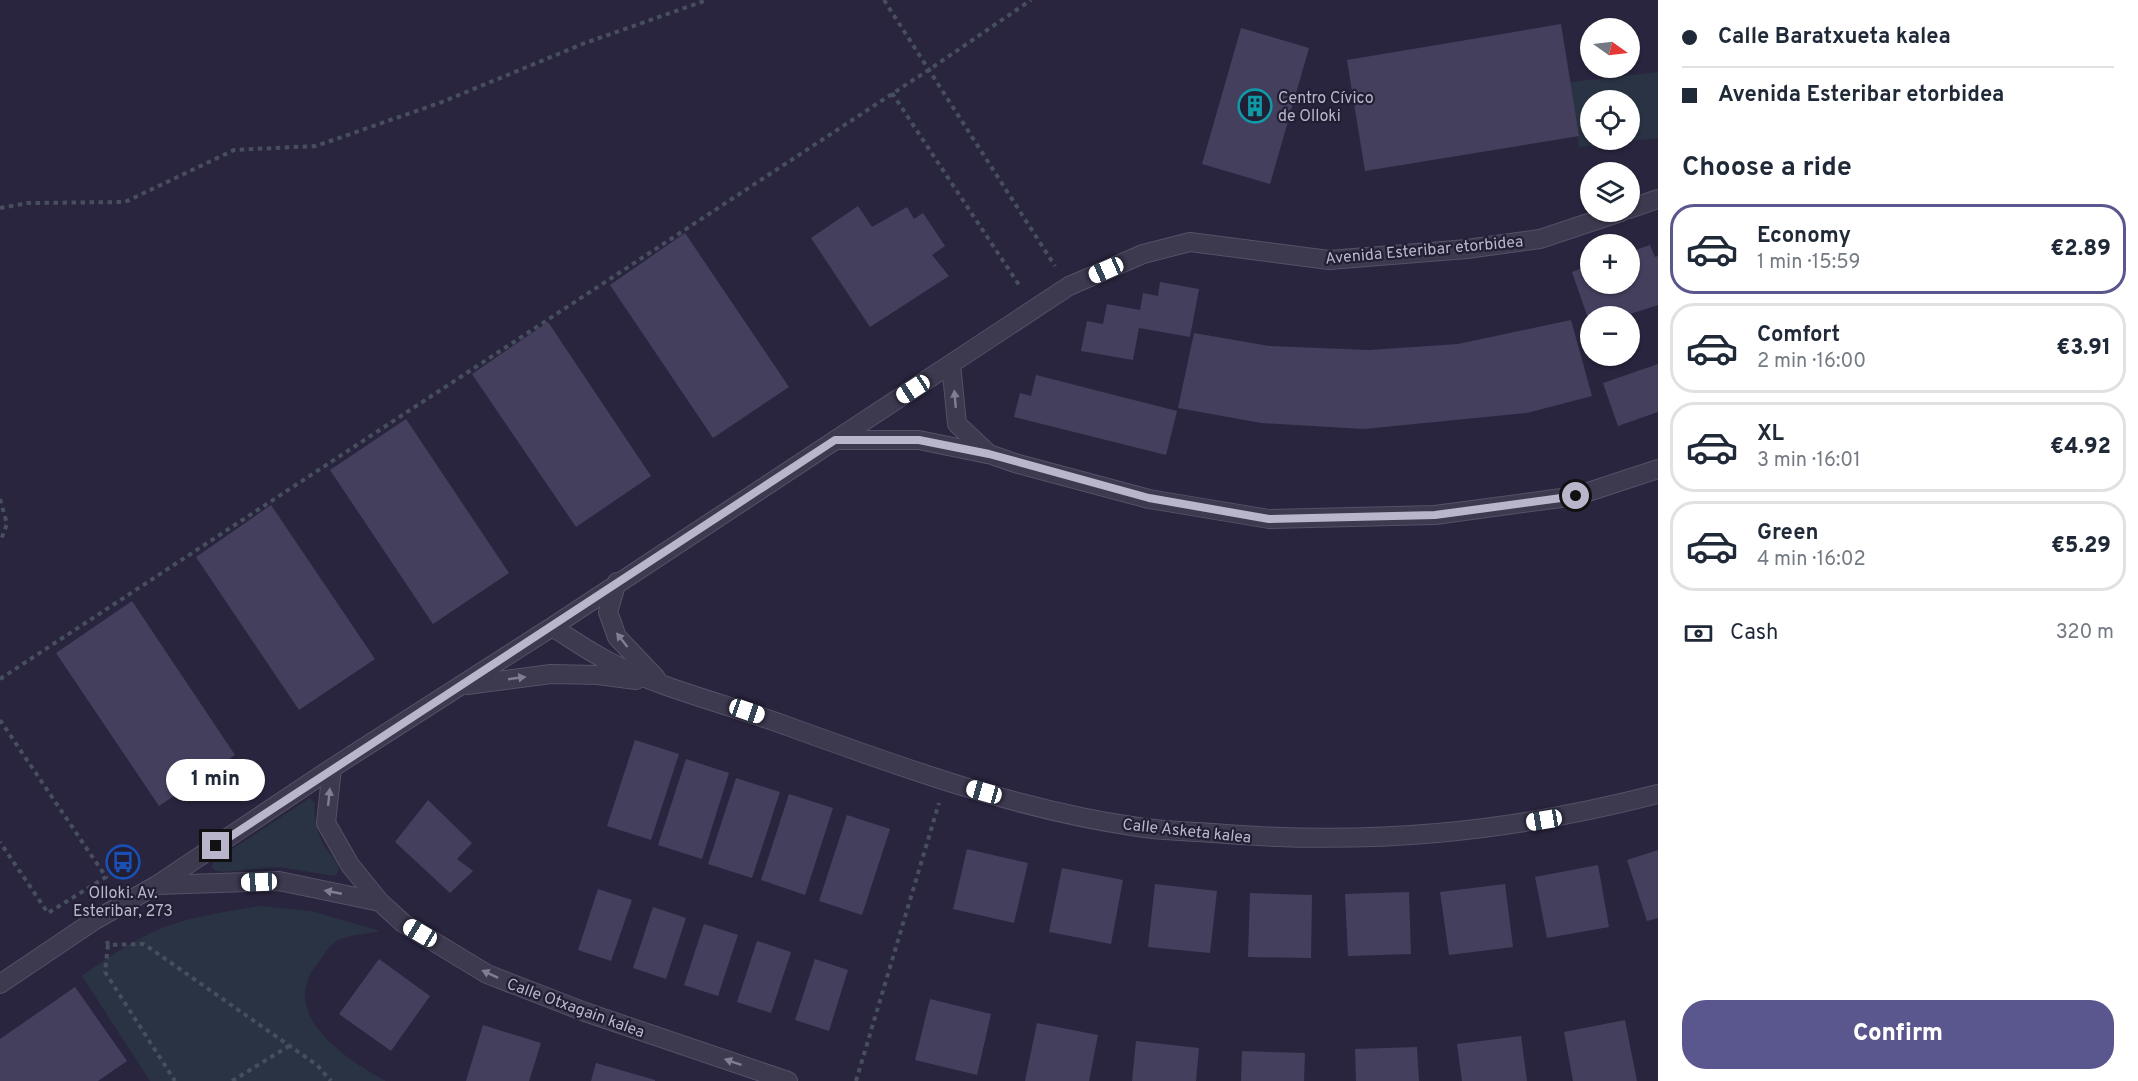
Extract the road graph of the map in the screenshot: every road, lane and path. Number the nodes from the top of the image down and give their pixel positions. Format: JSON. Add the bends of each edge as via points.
{"nodes":[{"id":1,"x":707,"y":0,"type":"edge"},
{"id":2,"x":884,"y":0,"type":"edge"},
{"id":3,"x":1031,"y":0,"type":"edge"},
{"id":4,"x":930,"y":69,"type":"junction"},
{"id":5,"x":892,"y":93,"type":"junction"},
{"id":6,"x":1658,"y":199,"type":"edge"},
{"id":7,"x":1640,"y":205,"type":"edge"},
{"id":8,"x":0,"y":208,"type":"edge"},
{"id":9,"x":1591,"y":222,"type":"edge"},
{"id":10,"x":1069,"y":286,"type":"junction"},
{"id":11,"x":1035,"y":309,"type":"junction"},
{"id":12,"x":951,"y":364,"type":"junction"},
{"id":13,"x":835,"y":440,"type":"junction"},
{"id":14,"x":989,"y":454,"type":"junction"},
{"id":15,"x":1658,"y":469,"type":"edge"},
{"id":16,"x":0,"y":500,"type":"edge"},
{"id":17,"x":0,"y":542,"type":"edge"},
{"id":18,"x":617,"y":582,"type":"junction"},
{"id":19,"x":552,"y":627,"type":"junction"},
{"id":20,"x":0,"y":679,"type":"edge"},
{"id":21,"x":662,"y":683,"type":"junction"},
{"id":22,"x":459,"y":687,"type":"junction"},
{"id":23,"x":0,"y":720,"type":"edge"},
{"id":24,"x":332,"y":768,"type":"junction"},
{"id":25,"x":1658,"y":794,"type":"edge"},
{"id":26,"x":934,"y":818,"type":"dead end"},
{"id":27,"x":0,"y":842,"type":"edge"},
{"id":28,"x":157,"y":885,"type":"junction"},
{"id":29,"x":380,"y":902,"type":"junction"},
{"id":30,"x":95,"y":920,"type":"junction"},
{"id":31,"x":108,"y":945,"type":"junction"},
{"id":32,"x":0,"y":984,"type":"edge"},
{"id":33,"x":289,"y":1046,"type":"junction"},
{"id":34,"x":175,"y":1081,"type":"edge"},
{"id":35,"x":232,"y":1081,"type":"edge"},
{"id":36,"x":331,"y":1081,"type":"edge"},
{"id":37,"x":788,"y":1081,"type":"edge"},
{"id":38,"x":856,"y":1081,"type":"edge"}],
"edges":[{"from":1,"to":8,"type":"path","via":[[316,146],[234,150],[125,202],[28,203]]},
{"from":2,"to":4,"type":"path"},
{"from":3,"to":4,"type":"path"},
{"from":4,"to":5,"type":"path"},
{"from":4,"to":10,"type":"path"},
{"from":5,"to":11,"type":"path"},
{"from":5,"to":20,"type":"path"},
{"from":6,"to":7,"type":"street"},
{"from":9,"to":10,"type":"street","name":"Avenida Esteribar etorbidea","via":[[1540,239],[1329,260],[1190,242],[1143,254]]},
{"from":10,"to":11,"type":"street","name":"Avenida Esteribar etorbidea"},
{"from":11,"to":12,"type":"street","name":"Avenida Esteribar etorbidea"},
{"from":12,"to":13,"type":"street","name":"Avenida Esteribar etorbidea"},
{"from":14,"to":12,"type":"street","one_way":true,"via":[[957,424]]},
{"from":13,"to":14,"type":"street","via":[[919,440]]},
{"from":13,"to":18,"type":"street","name":"Avenida Esteribar etorbidea"},
{"from":14,"to":15,"type":"street","via":[[1149,498],[1269,519],[1435,515],[1576,496]]},
{"from":16,"to":17,"type":"path","via":[[7,524]]},
{"from":18,"to":19,"type":"street","name":"Avenida Esteribar etorbidea"},
{"from":21,"to":18,"type":"street","name":"Calle Asketa kalea","one_way":true,"via":[[617,637],[609,612]]},
{"from":19,"to":21,"type":"street","name":"Calle Asketa kalea","via":[[608,661]]},
{"from":19,"to":22,"type":"street","name":"Avenida Esteribar etorbidea"},
{"from":22,"to":21,"type":"street","name":"Calle Asketa kalea","one_way":true,"via":[[551,674]]},
{"from":21,"to":25,"type":"street","name":"Calle Asketa kalea","via":[[946,781],[1139,827],[1286,839],[1414,836],[1523,824]]},
{"from":22,"to":24,"type":"street","name":"Avenida Esteribar etorbidea"},
{"from":23,"to":27,"type":"path","via":[[106,878],[48,913]]},
{"from":24,"to":28,"type":"street","name":"Avenida Esteribar etorbidea"},
{"from":29,"to":24,"type":"street","name":"Calle Otxagain kalea","one_way":true,"via":[[350,865],[326,823]]},
{"from":26,"to":38,"type":"path"},
{"from":29,"to":28,"type":"street","one_way":true,"via":[[279,881]]},
{"from":28,"to":30,"type":"street","name":"Avenida Esteribar etorbidea"},
{"from":37,"to":29,"type":"street","name":"Calle Otxagain kalea","one_way":true,"via":[[487,974],[403,923]]},
{"from":30,"to":31,"type":"path"},
{"from":30,"to":32,"type":"street","name":"Avenida Esteribar etorbidea"},
{"from":31,"to":33,"type":"path","via":[[144,944]]},
{"from":31,"to":34,"type":"path","via":[[105,972]]},
{"from":33,"to":35,"type":"path"},
{"from":33,"to":36,"type":"path","via":[[317,1065]]}]}
